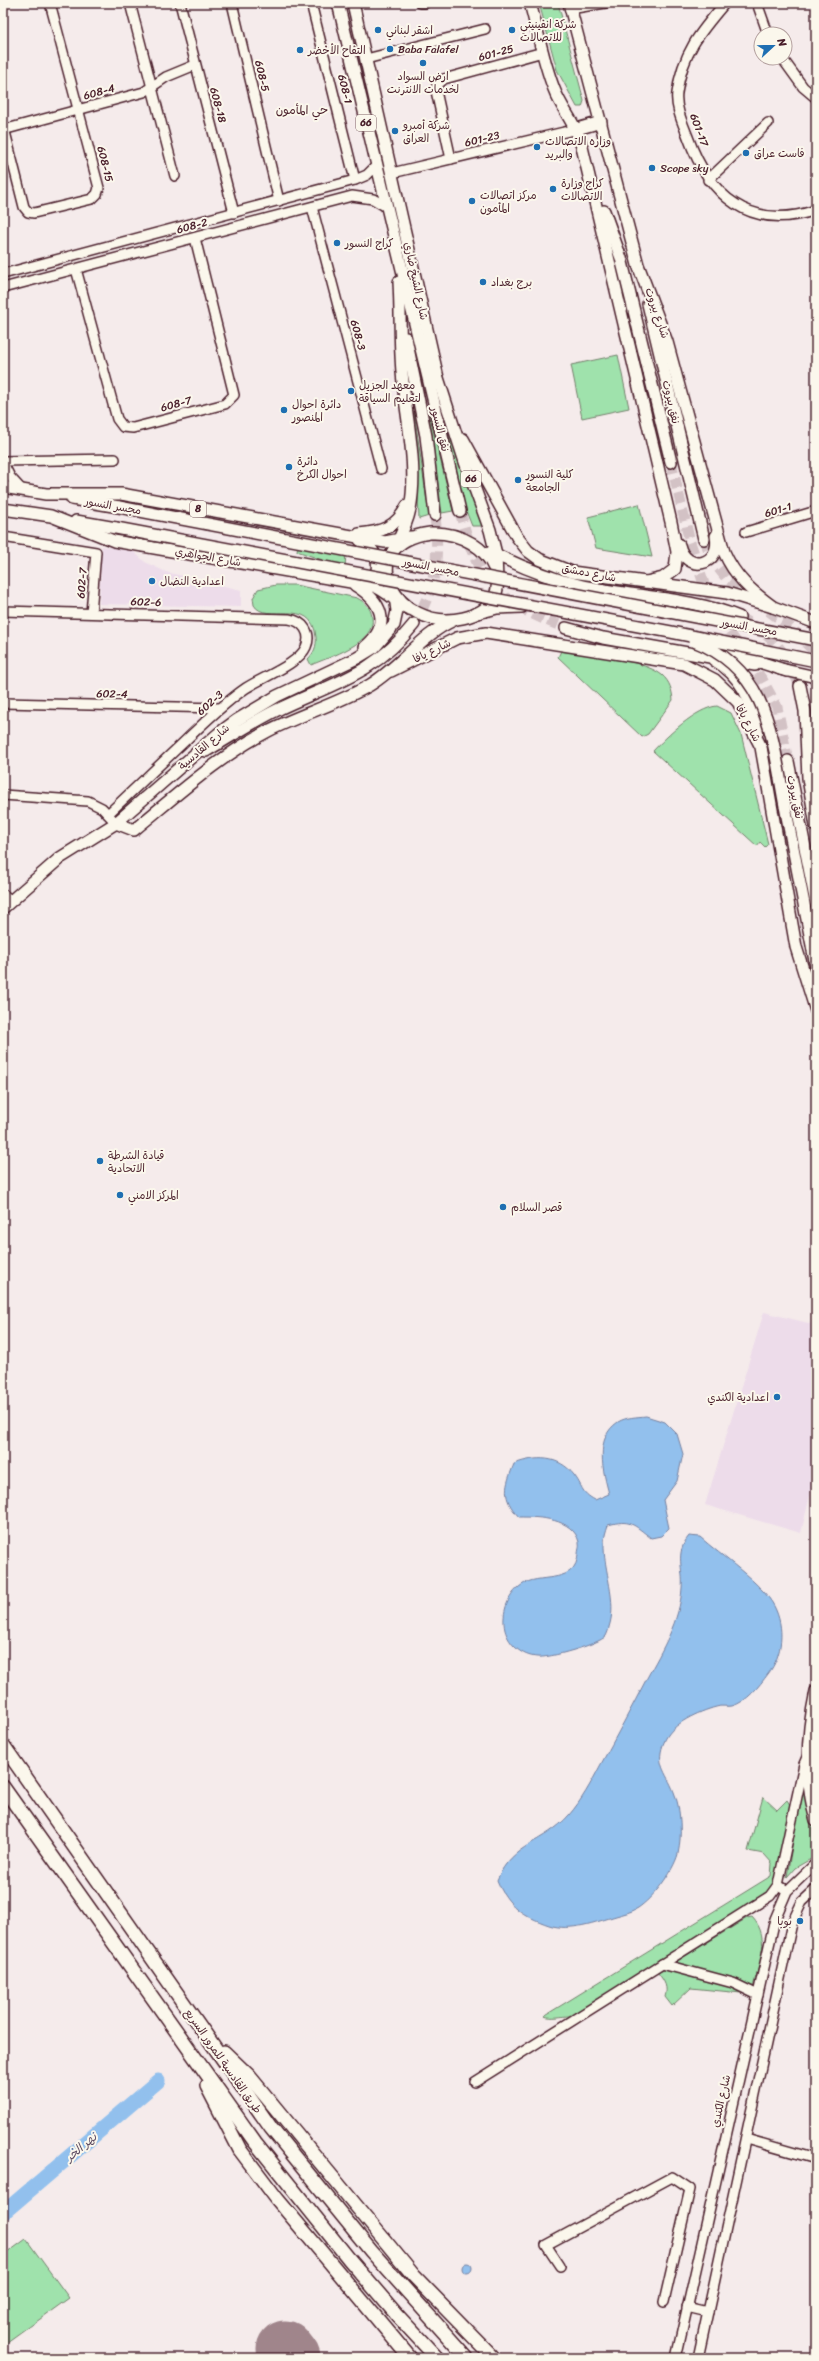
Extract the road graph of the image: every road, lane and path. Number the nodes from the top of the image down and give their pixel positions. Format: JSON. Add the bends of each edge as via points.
{"nodes":[{"id":1,"x":50,"y":3,"type":"edge"},
{"id":2,"x":130,"y":3,"type":"edge"},
{"id":3,"x":180,"y":3,"type":"edge"},
{"id":4,"x":232,"y":3,"type":"edge"},
{"id":5,"x":311,"y":3,"type":"edge"},
{"id":6,"x":353,"y":3,"type":"edge"},
{"id":7,"x":420,"y":3,"type":"edge"},
{"id":8,"x":425,"y":3,"type":"edge"},
{"id":9,"x":530,"y":3,"type":"edge"},
{"id":10,"x":605,"y":3,"type":"edge"},
{"id":11,"x":724,"y":3,"type":"edge"},
{"id":12,"x":757,"y":3,"type":"edge"},
{"id":13,"x":338,"y":4,"type":"edge"},
{"id":14,"x":569,"y":6,"type":"edge"},
{"id":15,"x":765,"y":26,"type":"edge"},
{"id":16,"x":485,"y":29,"type":"dead end"},
{"id":17,"x":543,"y":52,"type":"junction"},
{"id":18,"x":366,"y":58,"type":"junction"},
{"id":19,"x":196,"y":65,"type":"junction"},
{"id":20,"x":788,"y":66,"type":"edge"},
{"id":21,"x":152,"y":87,"type":"junction"},
{"id":22,"x":816,"y":98,"type":"edge"},
{"id":23,"x":78,"y":110,"type":"junction"},
{"id":24,"x":601,"y":122,"type":"junction"},
{"id":25,"x":768,"y":123,"type":"dead end"},
{"id":26,"x":4,"y":128,"type":"edge"},
{"id":27,"x":577,"y":129,"type":"junction"},
{"id":28,"x":451,"y":159,"type":"junction"},
{"id":29,"x":376,"y":166,"type":"junction"},
{"id":30,"x":392,"y":173,"type":"junction"},
{"id":31,"x":175,"y":176,"type":"dead end"},
{"id":32,"x":355,"y":180,"type":"junction"},
{"id":33,"x":708,"y":180,"type":"junction"},
{"id":34,"x":594,"y":193,"type":"junction"},
{"id":35,"x":289,"y":199,"type":"junction"},
{"id":36,"x":279,"y":202,"type":"junction"},
{"id":37,"x":385,"y":206,"type":"junction"},
{"id":38,"x":312,"y":207,"type":"junction"},
{"id":39,"x":816,"y":210,"type":"edge"},
{"id":40,"x":291,"y":212,"type":"junction"},
{"id":41,"x":234,"y":213,"type":"junction"},
{"id":42,"x":195,"y":238,"type":"junction"},
{"id":43,"x":394,"y":244,"type":"junction"},
{"id":44,"x":638,"y":264,"type":"junction"},
{"id":45,"x":76,"y":269,"type":"junction"},
{"id":46,"x":3,"y":274,"type":"edge"},
{"id":47,"x":3,"y":288,"type":"edge"},
{"id":48,"x":401,"y":306,"type":"junction"},
{"id":49,"x":420,"y":346,"type":"joint"},
{"id":50,"x":445,"y":404,"type":"junction"},
{"id":51,"x":115,"y":459,"type":"dead end"},
{"id":52,"x":3,"y":462,"type":"edge"},
{"id":53,"x":671,"y":462,"type":"tunnel mouth"},
{"id":54,"x":381,"y":469,"type":"dead end"},
{"id":55,"x":3,"y":487,"type":"edge"},
{"id":56,"x":22,"y":490,"type":"junction"},
{"id":57,"x":46,"y":494,"type":"junction"},
{"id":58,"x":412,"y":495,"type":"junction"},
{"id":59,"x":3,"y":509,"type":"edge"},
{"id":60,"x":460,"y":511,"type":"tunnel mouth"},
{"id":61,"x":816,"y":511,"type":"edge"},
{"id":62,"x":484,"y":513,"type":"junction"},
{"id":63,"x":435,"y":515,"type":"tunnel mouth"},
{"id":64,"x":52,"y":516,"type":"junction"},
{"id":65,"x":715,"y":521,"type":"junction"},
{"id":66,"x":671,"y":522,"type":"junction"},
{"id":67,"x":746,"y":532,"type":"dead end"},
{"id":68,"x":350,"y":535,"type":"junction"},
{"id":69,"x":3,"y":537,"type":"edge"},
{"id":70,"x":411,"y":537,"type":"junction"},
{"id":71,"x":704,"y":539,"type":"tunnel mouth"},
{"id":72,"x":469,"y":540,"type":"junction"},
{"id":73,"x":398,"y":541,"type":"junction"},
{"id":74,"x":528,"y":550,"type":"junction"},
{"id":75,"x":392,"y":554,"type":"junction"},
{"id":76,"x":496,"y":554,"type":"junction"},
{"id":77,"x":526,"y":568,"type":"junction"},
{"id":78,"x":554,"y":573,"type":"junction"},
{"id":79,"x":577,"y":573,"type":"junction"},
{"id":80,"x":348,"y":581,"type":"junction"},
{"id":81,"x":497,"y":581,"type":"junction"},
{"id":82,"x":646,"y":582,"type":"junction"},
{"id":83,"x":582,"y":586,"type":"junction"},
{"id":84,"x":396,"y":599,"type":"junction"},
{"id":85,"x":772,"y":606,"type":"junction"},
{"id":86,"x":3,"y":611,"type":"edge"},
{"id":87,"x":91,"y":613,"type":"junction"},
{"id":88,"x":474,"y":614,"type":"junction"},
{"id":89,"x":739,"y":617,"type":"tunnel mouth"},
{"id":90,"x":289,"y":619,"type":"joint"},
{"id":91,"x":454,"y":620,"type":"junction"},
{"id":92,"x":816,"y":623,"type":"edge"},
{"id":93,"x":414,"y":624,"type":"tunnel mouth"},
{"id":94,"x":566,"y":628,"type":"tunnel mouth"},
{"id":95,"x":671,"y":632,"type":"junction"},
{"id":96,"x":816,"y":640,"type":"edge"},
{"id":97,"x":708,"y":657,"type":"junction"},
{"id":98,"x":816,"y":661,"type":"edge"},
{"id":99,"x":346,"y":662,"type":"junction"},
{"id":100,"x":391,"y":671,"type":"junction"},
{"id":101,"x":787,"y":671,"type":"junction"},
{"id":102,"x":816,"y":677,"type":"edge"},
{"id":103,"x":800,"y":686,"type":"tunnel mouth"},
{"id":104,"x":3,"y":703,"type":"edge"},
{"id":105,"x":220,"y":708,"type":"junction"},
{"id":106,"x":761,"y":747,"type":"junction"},
{"id":107,"x":788,"y":761,"type":"tunnel mouth"},
{"id":108,"x":183,"y":765,"type":"junction"},
{"id":109,"x":3,"y":795,"type":"edge"},
{"id":110,"x":108,"y":814,"type":"junction"},
{"id":111,"x":116,"y":823,"type":"junction"},
{"id":112,"x":816,"y":826,"type":"edge"},
{"id":113,"x":6,"y":901,"type":"edge"},
{"id":114,"x":816,"y":903,"type":"edge"},
{"id":115,"x":816,"y":966,"type":"edge"},
{"id":116,"x":816,"y":1011,"type":"edge"},
{"id":117,"x":816,"y":1691,"type":"edge"},
{"id":118,"x":3,"y":1745,"type":"edge"},
{"id":119,"x":808,"y":1756,"type":"junction"},
{"id":120,"x":3,"y":1787,"type":"edge"},
{"id":121,"x":816,"y":1820,"type":"edge"},
{"id":122,"x":816,"y":1863,"type":"edge"},
{"id":123,"x":778,"y":1885,"type":"junction"},
{"id":124,"x":816,"y":1889,"type":"edge"},
{"id":125,"x":786,"y":1891,"type":"junction"},
{"id":126,"x":662,"y":1964,"type":"junction"},
{"id":127,"x":762,"y":1974,"type":"junction"},
{"id":128,"x":780,"y":1977,"type":"junction"},
{"id":129,"x":758,"y":1994,"type":"junction"},
{"id":130,"x":752,"y":2022,"type":"junction"},
{"id":131,"x":770,"y":2025,"type":"junction"},
{"id":132,"x":200,"y":2029,"type":"junction"},
{"id":133,"x":184,"y":2042,"type":"junction"},
{"id":134,"x":475,"y":2082,"type":"dead end"},
{"id":135,"x":746,"y":2139,"type":"junction"},
{"id":136,"x":816,"y":2159,"type":"edge"},
{"id":137,"x":560,"y":2266,"type":"dead end"},
{"id":138,"x":664,"y":2302,"type":"dead end"},
{"id":139,"x":687,"y":2307,"type":"junction"},
{"id":140,"x":708,"y":2312,"type":"junction"},
{"id":141,"x":410,"y":2358,"type":"edge"},
{"id":142,"x":437,"y":2358,"type":"edge"},
{"id":143,"x":467,"y":2358,"type":"edge"},
{"id":144,"x":494,"y":2358,"type":"edge"},
{"id":145,"x":676,"y":2358,"type":"edge"},
{"id":146,"x":698,"y":2358,"type":"edge"}],
"edges":[{"from":1,"to":23,"type":"street","name":"608-15"},
{"from":2,"to":21,"type":"street"},
{"from":3,"to":19,"type":"street","name":"608-18"},
{"from":4,"to":36,"type":"street","name":"608-5"},
{"from":5,"to":32,"type":"street","name":"608-1"},
{"from":6,"to":18,"type":"main road","name":"شارع الشيخ ضاري","number":"66"},
{"from":7,"to":8,"type":"street"},
{"from":9,"to":17,"type":"main road"},
{"from":10,"to":14,"type":"street"},
{"from":11,"to":33,"type":"street","name":"601-17","via":[[691,46],[681,69],[677,95],[681,119],[690,144]]},
{"from":12,"to":15,"type":"street"},
{"from":13,"to":29,"type":"main road","name":"شارع الشيخ ضاري","number":"66"},
{"from":14,"to":24,"type":"main road","name":"شارع بيروت"},
{"from":16,"to":18,"type":"street"},
{"from":17,"to":27,"type":"main road","via":[[556,95]]},
{"from":17,"to":28,"type":"street","name":"601-25","via":[[444,79],[437,84],[436,91]]},
{"from":18,"to":30,"type":"main road","name":"شارع الشيخ ضاري","number":"66"},
{"from":19,"to":21,"type":"street","name":"608-4","via":[[166,77]]},
{"from":19,"to":41,"type":"street","name":"608-18"},
{"from":20,"to":22,"type":"street"},
{"from":21,"to":23,"type":"street","name":"608-4","via":[[144,92]]},
{"from":21,"to":31,"type":"street"},
{"from":23,"to":26,"type":"street","name":"608-4"},
{"from":23,"to":26,"type":"street","name":"608-15","via":[[99,188],[92,199],[34,213],[28,212],[24,207]]},
{"from":24,"to":27,"type":"main road"},
{"from":24,"to":44,"type":"main road","name":"شارع بيروت"},
{"from":25,"to":33,"type":"street"},
{"from":27,"to":28,"type":"street","name":"601-23"},
{"from":27,"to":34,"type":"main road"},
{"from":28,"to":30,"type":"street","name":"601-23"},
{"from":29,"to":32,"type":"street","name":"608-2","via":[[367,175]]},
{"from":29,"to":37,"type":"main road","name":"شارع الشيخ ضاري","number":"66"},
{"from":30,"to":50,"type":"main road","name":"شارع الشيخ ضاري","number":"66"},
{"from":32,"to":35,"type":"street","name":"608-2"},
{"from":33,"to":39,"type":"street","name":"601-17","via":[[724,198],[758,213],[780,216]]},
{"from":34,"to":53,"type":"main road","name":"نفق بيروت","via":[[613,233],[621,258]]},
{"from":34,"to":66,"type":"main road"},
{"from":35,"to":36,"type":"street","name":"608-2"},
{"from":35,"to":40,"type":"street"},
{"from":36,"to":41,"type":"street","name":"608-2"},
{"from":37,"to":38,"type":"street","name":"608-2","via":[[373,199],[352,196]]},
{"from":37,"to":43,"type":"main road","name":"شارع الشيخ ضاري","number":"66"},
{"from":38,"to":40,"type":"street","name":"608-2"},
{"from":38,"to":54,"type":"street","name":"608-3"},
{"from":40,"to":42,"type":"street","name":"608-2"},
{"from":41,"to":46,"type":"street","name":"608-2"},
{"from":42,"to":45,"type":"street","name":"608-2"},
{"from":42,"to":45,"type":"street","name":"608-7","via":[[234,395],[225,404],[133,428],[123,427],[117,419]]},
{"from":43,"to":48,"type":"main road","name":"شارع الشيخ ضاري","number":"66"},
{"from":43,"to":49,"type":"main road","name":"شارع الشيخ ضاري","number":"66"},
{"from":44,"to":65,"type":"main road","name":"شارع بيروت","via":[[667,342]]},
{"from":44,"to":71,"type":"main road","name":"نفق بيروت"},
{"from":45,"to":47,"type":"street","name":"608-2"},
{"from":48,"to":58,"type":"main road","name":"شارع الشيخ ضاري","number":"66","via":[[402,381],[410,438]]},
{"from":48,"to":63,"type":"main road","via":[[426,442]]},
{"from":49,"to":60,"type":"main road","name":"نفق النسور"},
{"from":50,"to":62,"type":"main road","name":"شارع الشيخ ضاري","number":"66"},
{"from":50,"to":74,"type":"main road","name":"شارع دمشق","via":[[509,524]]},
{"from":51,"to":52,"type":"street"},
{"from":52,"to":56,"type":"street","via":[[10,477]]},
{"from":55,"to":56,"type":"main road","number":"8"},
{"from":56,"to":57,"type":"main road","number":"8"},
{"from":57,"to":68,"type":"main road","number":"8","via":[[121,494]]},
{"from":57,"to":96,"type":"main road","name":"مجسر النسور","bridge":true},
{"from":58,"to":68,"type":"main road","via":[[404,512],[391,527],[377,532]]},
{"from":58,"to":73,"type":"main road","name":"شارع الشيخ ضاري","number":"66","via":[[406,524]]},
{"from":59,"to":64,"type":"main road","name":"شارع الجواهري"},
{"from":61,"to":67,"type":"street","name":"601-1"},
{"from":62,"to":76,"type":"main road","name":"شارع الشيخ ضاري","number":"66"},
{"from":62,"to":77,"type":"main road","via":[[501,547],[508,556]]},
{"from":64,"to":80,"type":"main road","name":"شارع الجواهري","via":[[114,541]]},
{"from":64,"to":95,"type":"main road","name":"مجسر النسور","bridge":true},
{"from":65,"to":66,"type":"main road","via":[[715,554],[710,559],[698,563],[686,559],[682,554]]},
{"from":65,"to":85,"type":"main road","name":"شارع بيروت","via":[[724,552],[736,575]]},
{"from":66,"to":82,"type":"main road","via":[[677,552],[675,569],[663,578]]},
{"from":68,"to":73,"type":"main road","number":"8","via":[[385,542]]},
{"from":68,"to":80,"type":"main road","via":[[372,548],[378,559],[378,568],[371,578],[365,581]]},
{"from":69,"to":87,"type":"street","name":"602-7","via":[[94,551],[96,554]]},
{"from":70,"to":72,"type":"main road","via":[[444,533]]},
{"from":70,"to":73,"type":"main road","number":"8"},
{"from":70,"to":75,"type":"main road"},
{"from":72,"to":76,"type":"main road"},
{"from":72,"to":81,"type":"main road","via":[[491,560]]},
{"from":73,"to":75,"type":"main road","name":"شارع الشيخ ضاري","number":"66"},
{"from":74,"to":78,"type":"main road"},
{"from":74,"to":79,"type":"main road","name":"شارع دمشق","via":[[548,564]]},
{"from":75,"to":84,"type":"main road","via":[[387,572]]},
{"from":76,"to":77,"type":"main road"},
{"from":76,"to":81,"type":"main road","name":"شارع الشيخ ضاري","number":"66"},
{"from":77,"to":78,"type":"main road"},
{"from":77,"to":83,"type":"main road"},
{"from":78,"to":79,"type":"main road"},
{"from":78,"to":83,"type":"main road"},
{"from":79,"to":82,"type":"main road","name":"شارع دمشق"},
{"from":80,"to":84,"type":"main road","name":"شارع الجواهري","via":[[383,590]]},
{"from":80,"to":99,"type":"main road","via":[[371,595],[378,605],[381,616],[380,627],[375,637]]},
{"from":81,"to":88,"type":"main road","via":[[491,599]]},
{"from":82,"to":85,"type":"main road","name":"شارع دمشق","via":[[727,593]]},
{"from":83,"to":89,"type":"main road","via":[[714,608]]},
{"from":84,"to":91,"type":"main road","via":[[409,609],[434,619]]},
{"from":84,"to":99,"type":"main road","name":"شارع القادسية","via":[[396,618],[390,632],[366,653]]},
{"from":85,"to":92,"type":"main road","name":"شارع دمشق"},
{"from":86,"to":87,"type":"street","name":"602-6"},
{"from":87,"to":90,"type":"street","name":"602-6"},
{"from":88,"to":91,"type":"main road"},
{"from":88,"to":101,"type":"main road","via":[[497,608],[525,607],[683,639],[733,652]]},
{"from":90,"to":105,"type":"street","name":"602-3","via":[[301,622],[305,628],[308,635],[306,647],[294,660],[246,688]]},
{"from":91,"to":100,"type":"main road","name":"شارع القادسية","via":[[428,635]]},
{"from":93,"to":108,"type":"main road","via":[[394,649],[372,666],[254,722]]},
{"from":94,"to":97,"type":"main road","via":[[603,638]]},
{"from":95,"to":98,"type":"main road","name":"مجسر النسور","bridge":true},
{"from":95,"to":115,"type":"main road","bridge":true,"via":[[700,643],[725,658],[755,690],[768,718]]},
{"from":97,"to":101,"type":"main road"},
{"from":97,"to":106,"type":"main road","via":[[731,672],[746,692],[755,715]]},
{"from":99,"to":108,"type":"main road","name":"شارع القادسية","via":[[277,696],[237,720]]},
{"from":100,"to":106,"type":"main road","name":"شارع يافا","via":[[457,638],[486,633],[666,660],[700,671],[727,690],[746,716]]},
{"from":100,"to":111,"type":"main road","name":"شارع القادسية","via":[[350,696],[249,741],[211,766],[134,830]]},
{"from":101,"to":102,"type":"main road"},
{"from":103,"to":112,"type":"main road","via":[[805,711],[808,778]]},
{"from":104,"to":105,"type":"street","name":"602-4"},
{"from":105,"to":110,"type":"street","name":"602-3"},
{"from":106,"to":116,"type":"main road","name":"شارع يافا","via":[[796,947]]},
{"from":107,"to":114,"type":"main road","name":"نفق بيروت"},
{"from":108,"to":111,"type":"main road","name":"شارع القادسية"},
{"from":109,"to":110,"type":"street","via":[[88,801]]},
{"from":110,"to":111,"type":"street"},
{"from":111,"to":113,"type":"main road","name":"شارع القادسية","via":[[60,858]]},
{"from":117,"to":119,"type":"main road","via":[[808,1736]]},
{"from":118,"to":132,"type":"highway","name":"طريق القادسية للمرور السريع"},
{"from":119,"to":121,"type":"main road","via":[[808,1775]]},
{"from":119,"to":123,"type":"street","via":[[804,1764]]},
{"from":120,"to":133,"type":"highway","name":"طريق القادسية للمرور السريع"},
{"from":122,"to":125,"type":"street","name":"شارع الكندي"},
{"from":123,"to":125,"type":"street"},
{"from":123,"to":126,"type":"street","via":[[770,1896]]},
{"from":124,"to":128,"type":"street","via":[[802,1902],[792,1923]]},
{"from":125,"to":127,"type":"street","name":"شارع الكندي","via":[[775,1919]]},
{"from":126,"to":129,"type":"street","via":[[733,1983]]},
{"from":126,"to":134,"type":"street"},
{"from":127,"to":128,"type":"street"},
{"from":127,"to":129,"type":"street","name":"شارع الكندي"},
{"from":128,"to":131,"type":"street"},
{"from":129,"to":130,"type":"street","name":"شارع الكندي"},
{"from":130,"to":131,"type":"street"},
{"from":130,"to":139,"type":"street","name":"شارع الكندي"},
{"from":131,"to":135,"type":"street"},
{"from":132,"to":143,"type":"highway","name":"طريق القادسية للمرور السريع","via":[[271,2128],[371,2251]]},
{"from":132,"to":144,"type":"highway","via":[[249,2076],[414,2276]]},
{"from":133,"to":141,"type":"highway","via":[[240,2150],[276,2200]]},
{"from":133,"to":142,"type":"highway","name":"طريق القادسية للمرور السريع","via":[[255,2142],[349,2259]]},
{"from":135,"to":136,"type":"street"},
{"from":135,"to":140,"type":"street"},
{"from":137,"to":138,"type":"street","via":[[546,2245],[672,2177],[690,2188]]},
{"from":139,"to":140,"type":"street"},
{"from":139,"to":145,"type":"street","name":"شارع الكندي"},
{"from":140,"to":146,"type":"street"}]}
